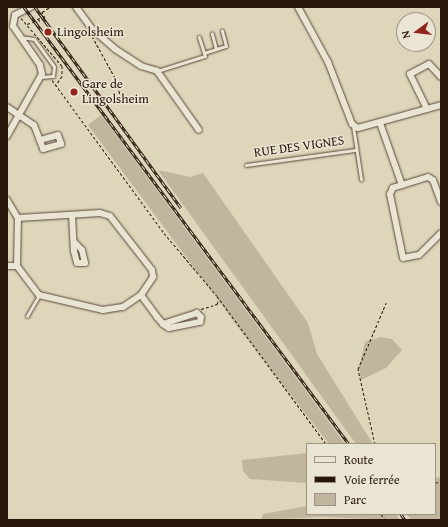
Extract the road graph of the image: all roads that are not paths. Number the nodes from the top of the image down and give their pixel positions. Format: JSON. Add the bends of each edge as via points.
{"nodes":[{"id":1,"x":31,"y":7,"type":"edge"},
{"id":2,"x":76,"y":7,"type":"edge"},
{"id":3,"x":301,"y":8,"type":"edge"},
{"id":4,"x":10,"y":18,"type":"edge"},
{"id":5,"x":10,"y":25,"type":"edge"},
{"id":6,"x":222,"y":31,"type":"dead end"},
{"id":7,"x":212,"y":34,"type":"dead end"},
{"id":8,"x":20,"y":37,"type":"junction"},
{"id":9,"x":199,"y":37,"type":"dead end"},
{"id":10,"x":216,"y":49,"type":"junction"},
{"id":11,"x":204,"y":53,"type":"junction"},
{"id":12,"x":157,"y":71,"type":"junction"},
{"id":13,"x":41,"y":76,"type":"junction"},
{"id":14,"x":441,"y":77,"type":"edge"},
{"id":15,"x":441,"y":105,"type":"edge"},
{"id":16,"x":7,"y":107,"type":"edge"},
{"id":17,"x":427,"y":109,"type":"junction"},
{"id":18,"x":20,"y":114,"type":"junction"},
{"id":19,"x":380,"y":122,"type":"junction"},
{"id":20,"x":352,"y":124,"type":"junction"},
{"id":21,"x":199,"y":130,"type":"dead end"},
{"id":22,"x":7,"y":136,"type":"edge"},
{"id":23,"x":40,"y":140,"type":"dead end"},
{"id":24,"x":355,"y":150,"type":"junction"},
{"id":25,"x":246,"y":166,"type":"dead end"},
{"id":26,"x":361,"y":179,"type":"dead end"},
{"id":27,"x":402,"y":185,"type":"junction"},
{"id":28,"x":7,"y":200,"type":"edge"},
{"id":29,"x":441,"y":202,"type":"edge"},
{"id":30,"x":72,"y":215,"type":"junction"},
{"id":31,"x":18,"y":218,"type":"junction"},
{"id":32,"x":441,"y":233,"type":"edge"},
{"id":33,"x":74,"y":242,"type":"dead end"},
{"id":34,"x":7,"y":266,"type":"edge"},
{"id":35,"x":17,"y":266,"type":"junction"},
{"id":36,"x":39,"y":295,"type":"junction"},
{"id":37,"x":141,"y":295,"type":"junction"},
{"id":38,"x":27,"y":316,"type":"dead end"},
{"id":39,"x":164,"y":324,"type":"junction"}],
"edges":[{"from":1,"to":4,"type":"street"},
{"from":2,"to":12,"type":"street","via":[[91,28],[121,54]]},
{"from":3,"to":20,"type":"street","name":"RUE DES VIGNES","via":[[328,62]]},
{"from":4,"to":5,"type":"street"},
{"from":5,"to":8,"type":"street"},
{"from":6,"to":10,"type":"lane","via":[[226,46]]},
{"from":7,"to":10,"type":"lane"},
{"from":8,"to":13,"type":"street","via":[[40,65]]},
{"from":8,"to":13,"type":"lane","via":[[31,37],[56,70],[51,78]]},
{"from":9,"to":11,"type":"lane"},
{"from":10,"to":11,"type":"lane"},
{"from":11,"to":12,"type":"lane","via":[[205,56]]},
{"from":12,"to":21,"type":"street"},
{"from":13,"to":18,"type":"street"},
{"from":14,"to":17,"type":"street","via":[[429,64],[410,74]]},
{"from":15,"to":17,"type":"street","name":"RUE DES VIGNES"},
{"from":16,"to":18,"type":"street"},
{"from":17,"to":19,"type":"street","name":"RUE DES VIGNES"},
{"from":18,"to":22,"type":"street"},
{"from":18,"to":23,"type":"street","via":[[34,125]]},
{"from":19,"to":20,"type":"street","name":"RUE DES VIGNES","via":[[358,128]]},
{"from":19,"to":27,"type":"street"},
{"from":20,"to":24,"type":"lane","name":"RUE DES VIGNES"},
{"from":24,"to":25,"type":"lane","name":"RUE DES VIGNES"},
{"from":24,"to":26,"type":"lane","name":"RUE DES VIGNES"},
{"from":27,"to":29,"type":"street","via":[[428,177],[433,180]]},
{"from":27,"to":32,"type":"street","via":[[394,188],[390,194],[403,258],[419,255]]},
{"from":28,"to":31,"type":"street"},
{"from":30,"to":31,"type":"street"},
{"from":30,"to":33,"type":"street"},
{"from":30,"to":37,"type":"street","via":[[100,213],[117,222],[152,270],[150,286]]},
{"from":31,"to":35,"type":"street"},
{"from":34,"to":35,"type":"street"},
{"from":35,"to":36,"type":"street"},
{"from":36,"to":37,"type":"street","via":[[103,310],[123,307]]},
{"from":36,"to":38,"type":"lane"},
{"from":37,"to":39,"type":"street"},
{"from":39,"to":39,"type":"street","via":[[175,328],[200,322],[197,313]]}]}
